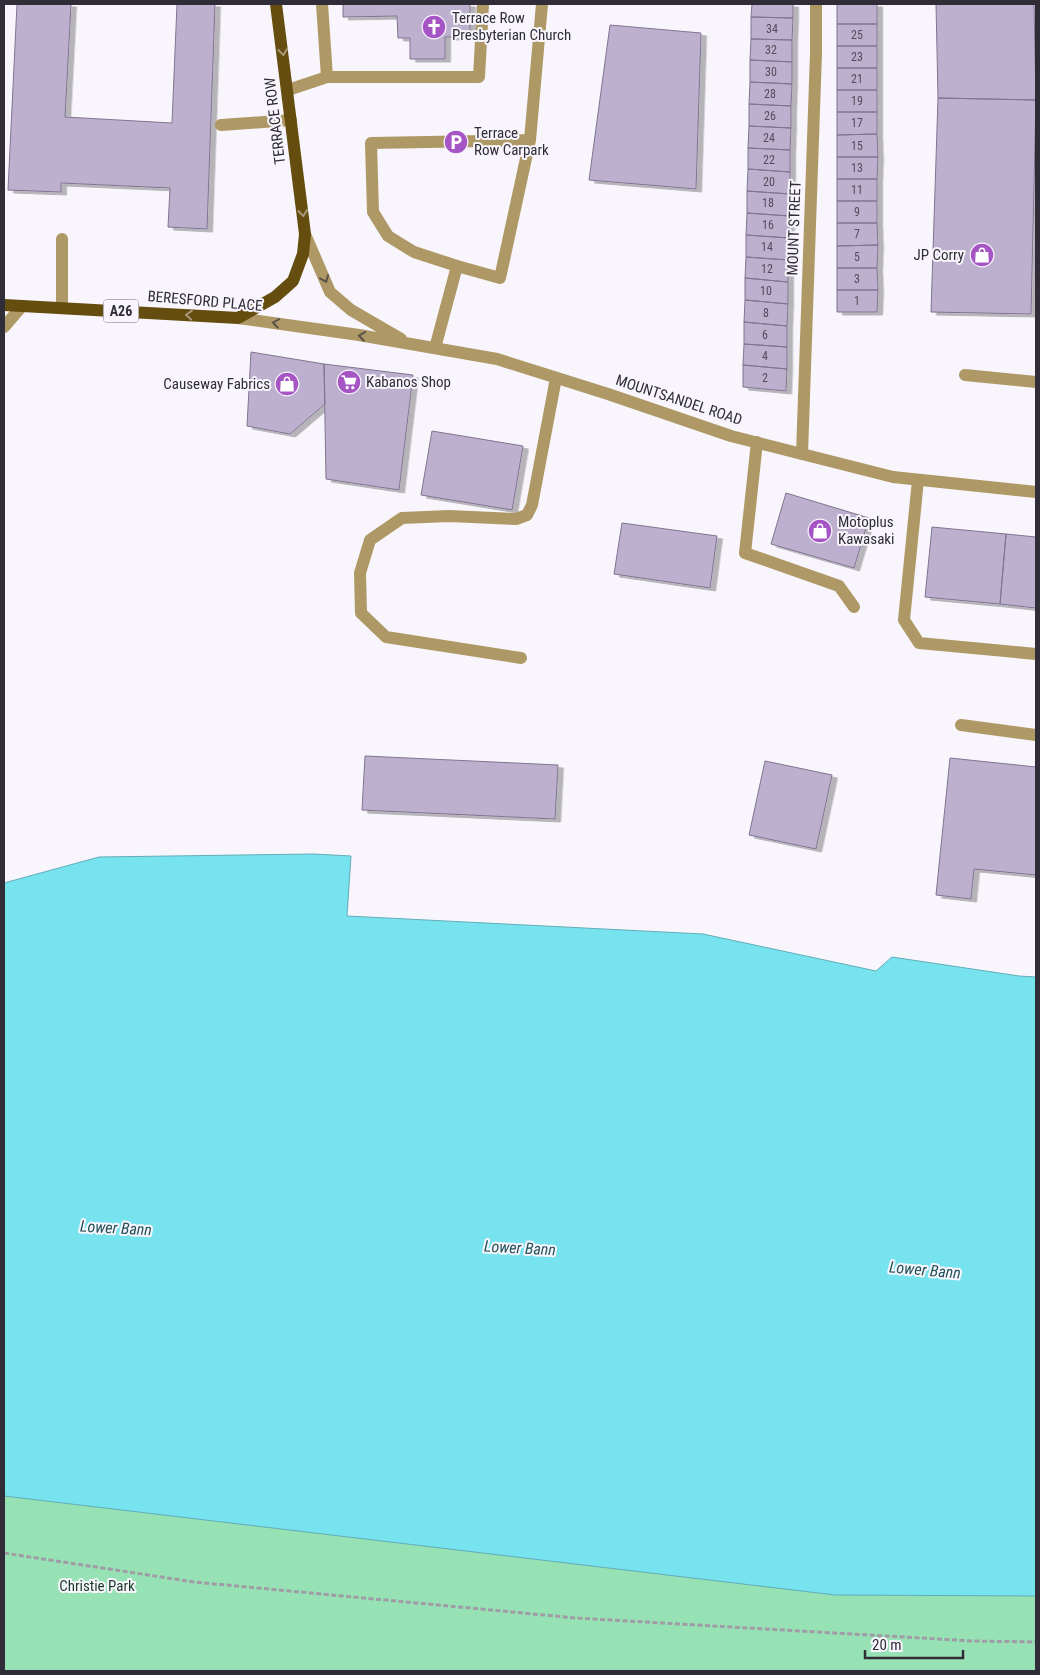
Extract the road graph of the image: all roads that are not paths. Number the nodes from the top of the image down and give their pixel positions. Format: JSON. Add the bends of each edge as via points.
{"nodes":[{"id":1,"x":276,"y":4,"type":"edge"},
{"id":2,"x":322,"y":4,"type":"edge"},
{"id":3,"x":483,"y":4,"type":"edge"},
{"id":4,"x":542,"y":4,"type":"edge"},
{"id":5,"x":816,"y":4,"type":"edge"},
{"id":6,"x":327,"y":77,"type":"junction"},
{"id":7,"x":288,"y":90,"type":"junction"},
{"id":8,"x":291,"y":120,"type":"junction"},
{"id":9,"x":221,"y":126,"type":"dead end"},
{"id":10,"x":530,"y":140,"type":"junction"},
{"id":11,"x":305,"y":234,"type":"junction"},
{"id":12,"x":62,"y":239,"type":"dead end"},
{"id":13,"x":457,"y":266,"type":"junction"},
{"id":14,"x":4,"y":305,"type":"edge"},
{"id":15,"x":22,"y":306,"type":"junction"},
{"id":16,"x":62,"y":307,"type":"junction"},
{"id":17,"x":238,"y":318,"type":"junction"},
{"id":18,"x":4,"y":327,"type":"edge"},
{"id":19,"x":314,"y":328,"type":"joint"},
{"id":20,"x":409,"y":344,"type":"junction"},
{"id":21,"x":435,"y":348,"type":"junction"},
{"id":22,"x":965,"y":375,"type":"dead end"},
{"id":23,"x":556,"y":378,"type":"junction"},
{"id":24,"x":1036,"y":382,"type":"edge"},
{"id":25,"x":757,"y":442,"type":"junction"},
{"id":26,"x":802,"y":454,"type":"junction"},
{"id":27,"x":918,"y":480,"type":"junction"},
{"id":28,"x":1036,"y":492,"type":"edge"},
{"id":29,"x":854,"y":607,"type":"dead end"},
{"id":30,"x":1036,"y":654,"type":"edge"},
{"id":31,"x":521,"y":658,"type":"dead end"},
{"id":32,"x":961,"y":725,"type":"dead end"},
{"id":33,"x":1036,"y":735,"type":"edge"}],
"edges":[{"from":1,"to":7,"type":"main road","name":"TERRACE ROW","one_way":true},
{"from":2,"to":6,"type":"street"},
{"from":3,"to":6,"type":"street","via":[[479,77]]},
{"from":4,"to":10,"type":"street"},
{"from":5,"to":26,"type":"street","name":"MOUNT STREET"},
{"from":6,"to":7,"type":"street"},
{"from":7,"to":8,"type":"main road","name":"TERRACE ROW"},
{"from":8,"to":9,"type":"street"},
{"from":8,"to":11,"type":"main road","name":"TERRACE ROW","one_way":true},
{"from":10,"to":13,"type":"street","via":[[500,278]]},
{"from":10,"to":13,"type":"street","via":[[371,143],[373,212],[388,236],[414,252]]},
{"from":11,"to":17,"type":"main road","name":"TERRACE ROW","via":[[303,254],[293,281],[275,297]]},
{"from":11,"to":20,"type":"street","name":"TERRACE ROW","one_way":true,"via":[[330,292],[350,310]]},
{"from":12,"to":16,"type":"street"},
{"from":13,"to":21,"type":"street"},
{"from":14,"to":15,"type":"main road","name":"BERESFORD PLACE","number":"A26"},
{"from":15,"to":16,"type":"main road","name":"BERESFORD PLACE","number":"A26"},
{"from":15,"to":18,"type":"street"},
{"from":17,"to":16,"type":"main road","name":"BERESFORD PLACE","number":"A26","one_way":true},
{"from":19,"to":17,"type":"street","name":"BERESFORD PLACE","one_way":true},
{"from":20,"to":19,"type":"street","name":"MOUNTSANDEL ROAD","one_way":true},
{"from":20,"to":21,"type":"street","name":"MOUNTSANDEL ROAD"},
{"from":21,"to":23,"type":"street","name":"MOUNTSANDEL ROAD","via":[[497,360]]},
{"from":22,"to":24,"type":"street"},
{"from":23,"to":25,"type":"street","name":"MOUNTSANDEL ROAD"},
{"from":23,"to":31,"type":"street","via":[[532,505],[527,515],[516,519],[402,518],[370,540],[360,573],[361,613],[386,637]]},
{"from":25,"to":26,"type":"street","name":"MOUNTSANDEL ROAD"},
{"from":25,"to":29,"type":"street","via":[[746,553],[839,586]]},
{"from":26,"to":27,"type":"street","name":"MOUNTSANDEL ROAD","via":[[893,477]]},
{"from":27,"to":28,"type":"street","name":"MOUNTSANDEL ROAD"},
{"from":27,"to":30,"type":"street","via":[[904,620],[919,642]]},
{"from":32,"to":33,"type":"street"}]}
